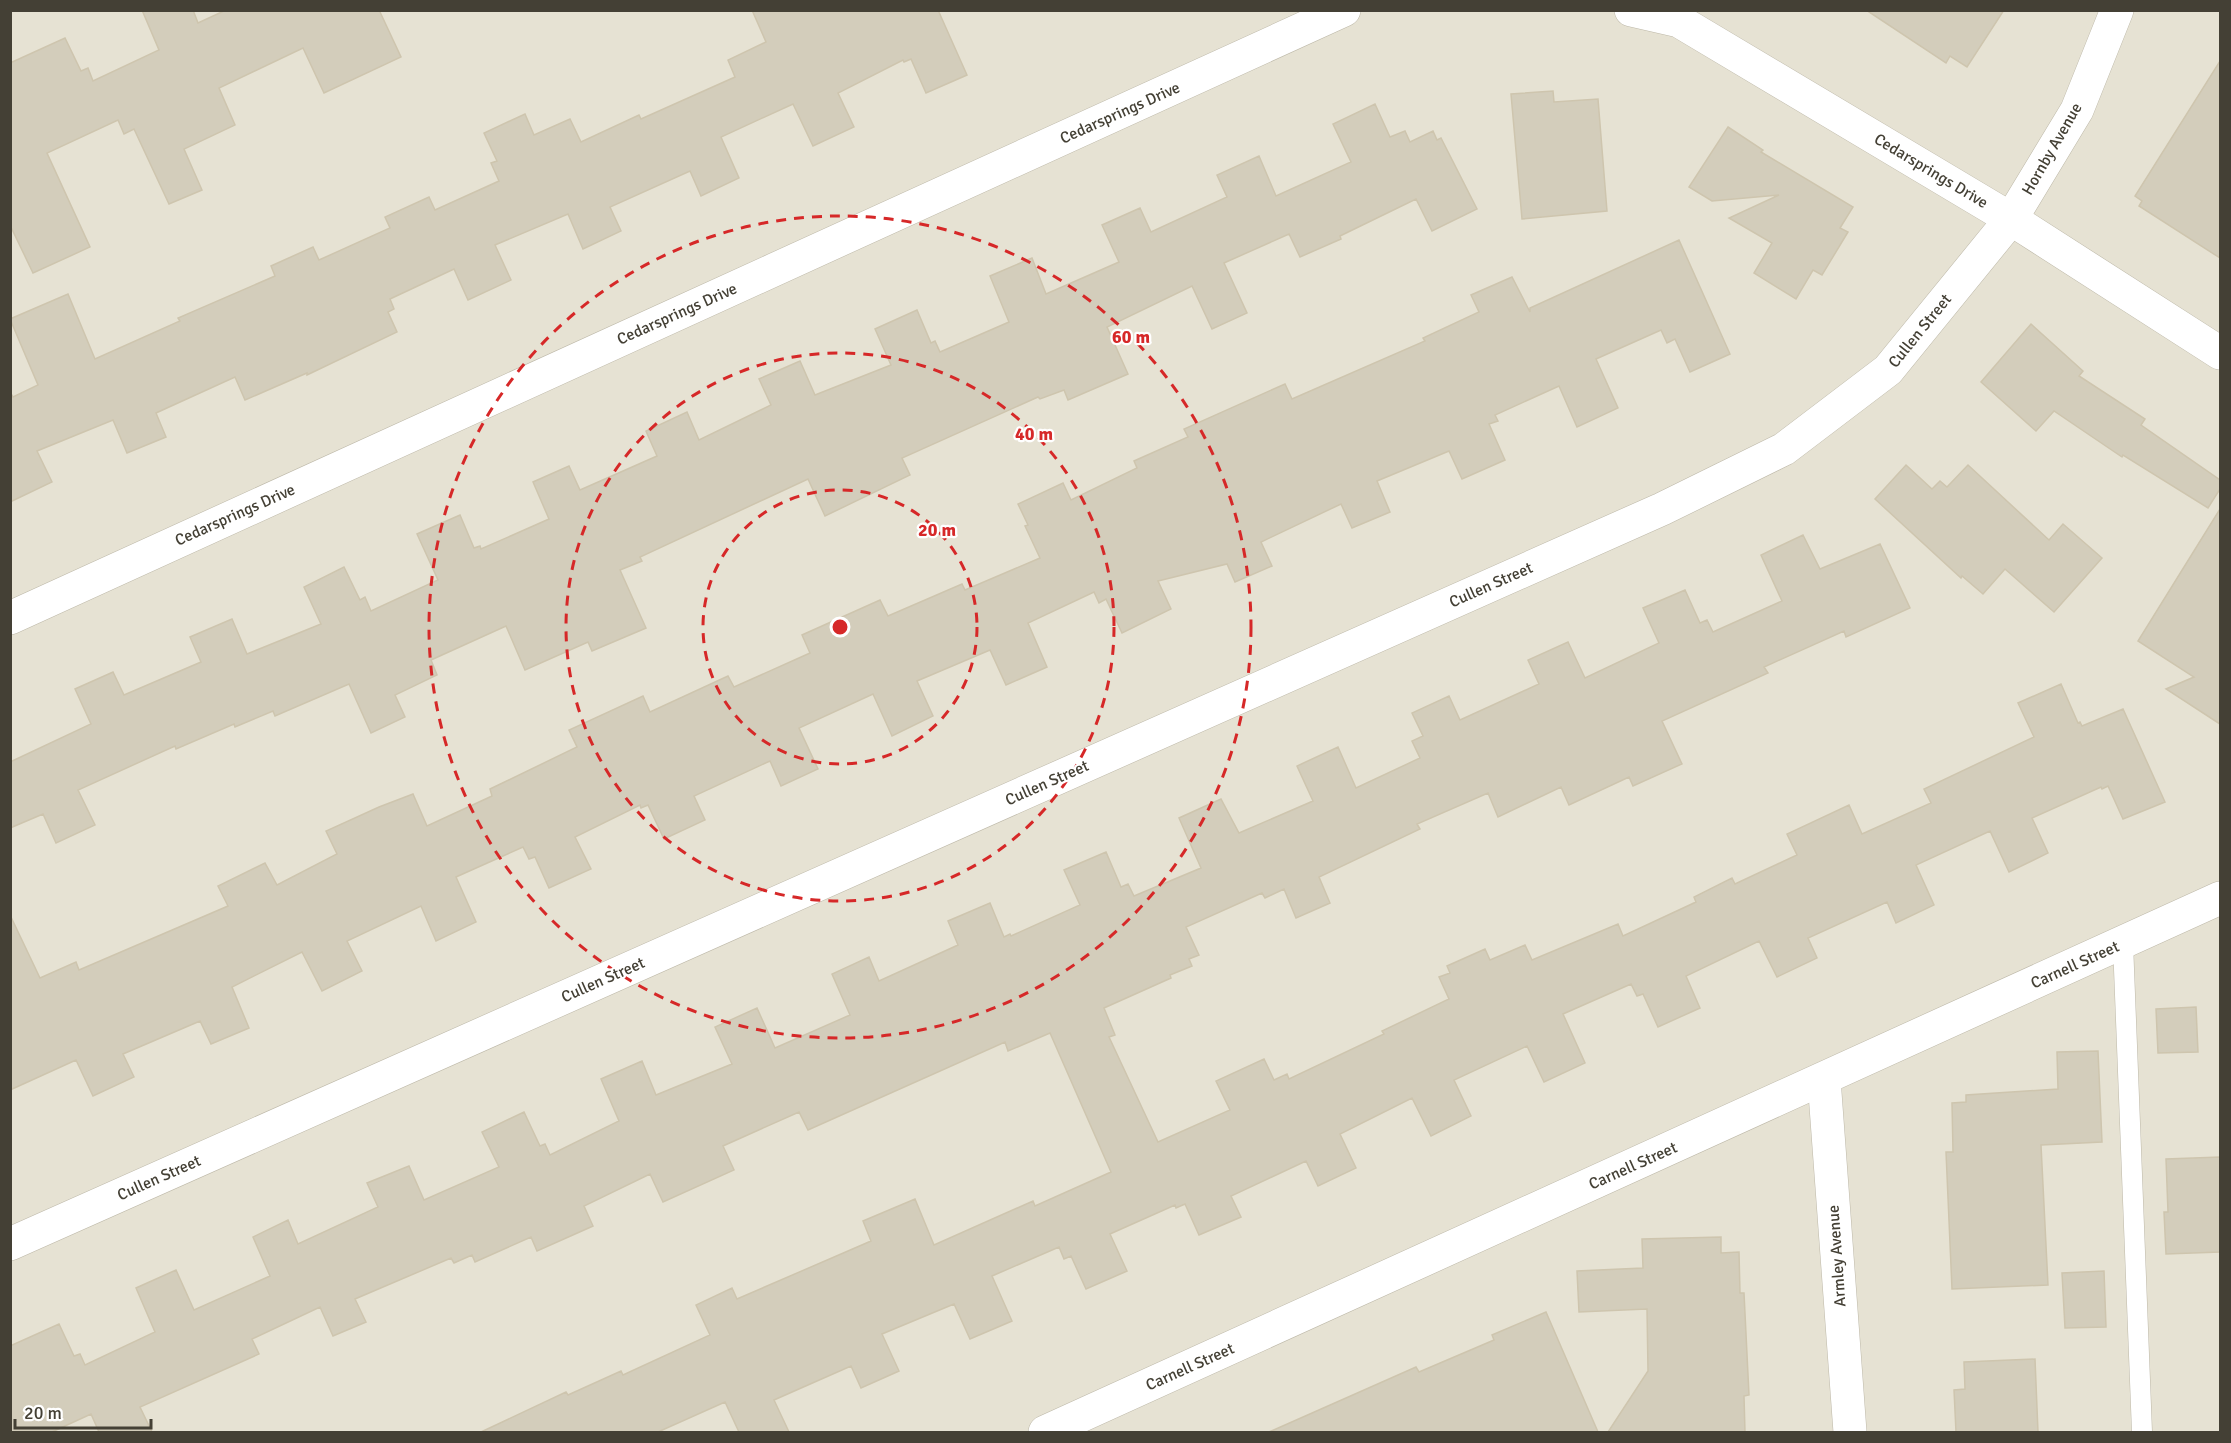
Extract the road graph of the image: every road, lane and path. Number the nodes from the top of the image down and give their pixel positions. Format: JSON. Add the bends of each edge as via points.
{"nodes":[{"id":1,"x":1344,"y":10,"type":"edge"},
{"id":2,"x":1630,"y":10,"type":"edge"},
{"id":3,"x":2117,"y":10,"type":"edge"},
{"id":4,"x":2011,"y":219,"type":"junction"},
{"id":5,"x":2220,"y":353,"type":"edge"},
{"id":6,"x":10,"y":618,"type":"edge"},
{"id":7,"x":2220,"y":898,"type":"edge"},
{"id":8,"x":2123,"y":943,"type":"junction"},
{"id":9,"x":1824,"y":1079,"type":"junction"},
{"id":10,"x":10,"y":1244,"type":"edge"},
{"id":11,"x":1045,"y":1432,"type":"edge"},
{"id":12,"x":1850,"y":1432,"type":"edge"},
{"id":13,"x":2142,"y":1432,"type":"edge"}],
"edges":[{"from":1,"to":6,"type":"street","name":"Cedarsprings Drive"},
{"from":2,"to":4,"type":"street","name":"Cedarsprings Drive","via":[[1678,21]]},
{"from":3,"to":4,"type":"street","name":"Hornby Avenue","via":[[2077,110]]},
{"from":4,"to":5,"type":"street","name":"Cedarsprings Drive"},
{"from":4,"to":10,"type":"street","name":"Cullen Street","via":[[1888,370],[1784,449],[1662,509]]},
{"from":7,"to":8,"type":"street","name":"Carnell Street"},
{"from":8,"to":9,"type":"street","name":"Carnell Street"},
{"from":8,"to":13,"type":"lane"},
{"from":9,"to":11,"type":"street","name":"Carnell Street"},
{"from":9,"to":12,"type":"street","name":"Armley Avenue"}]}
